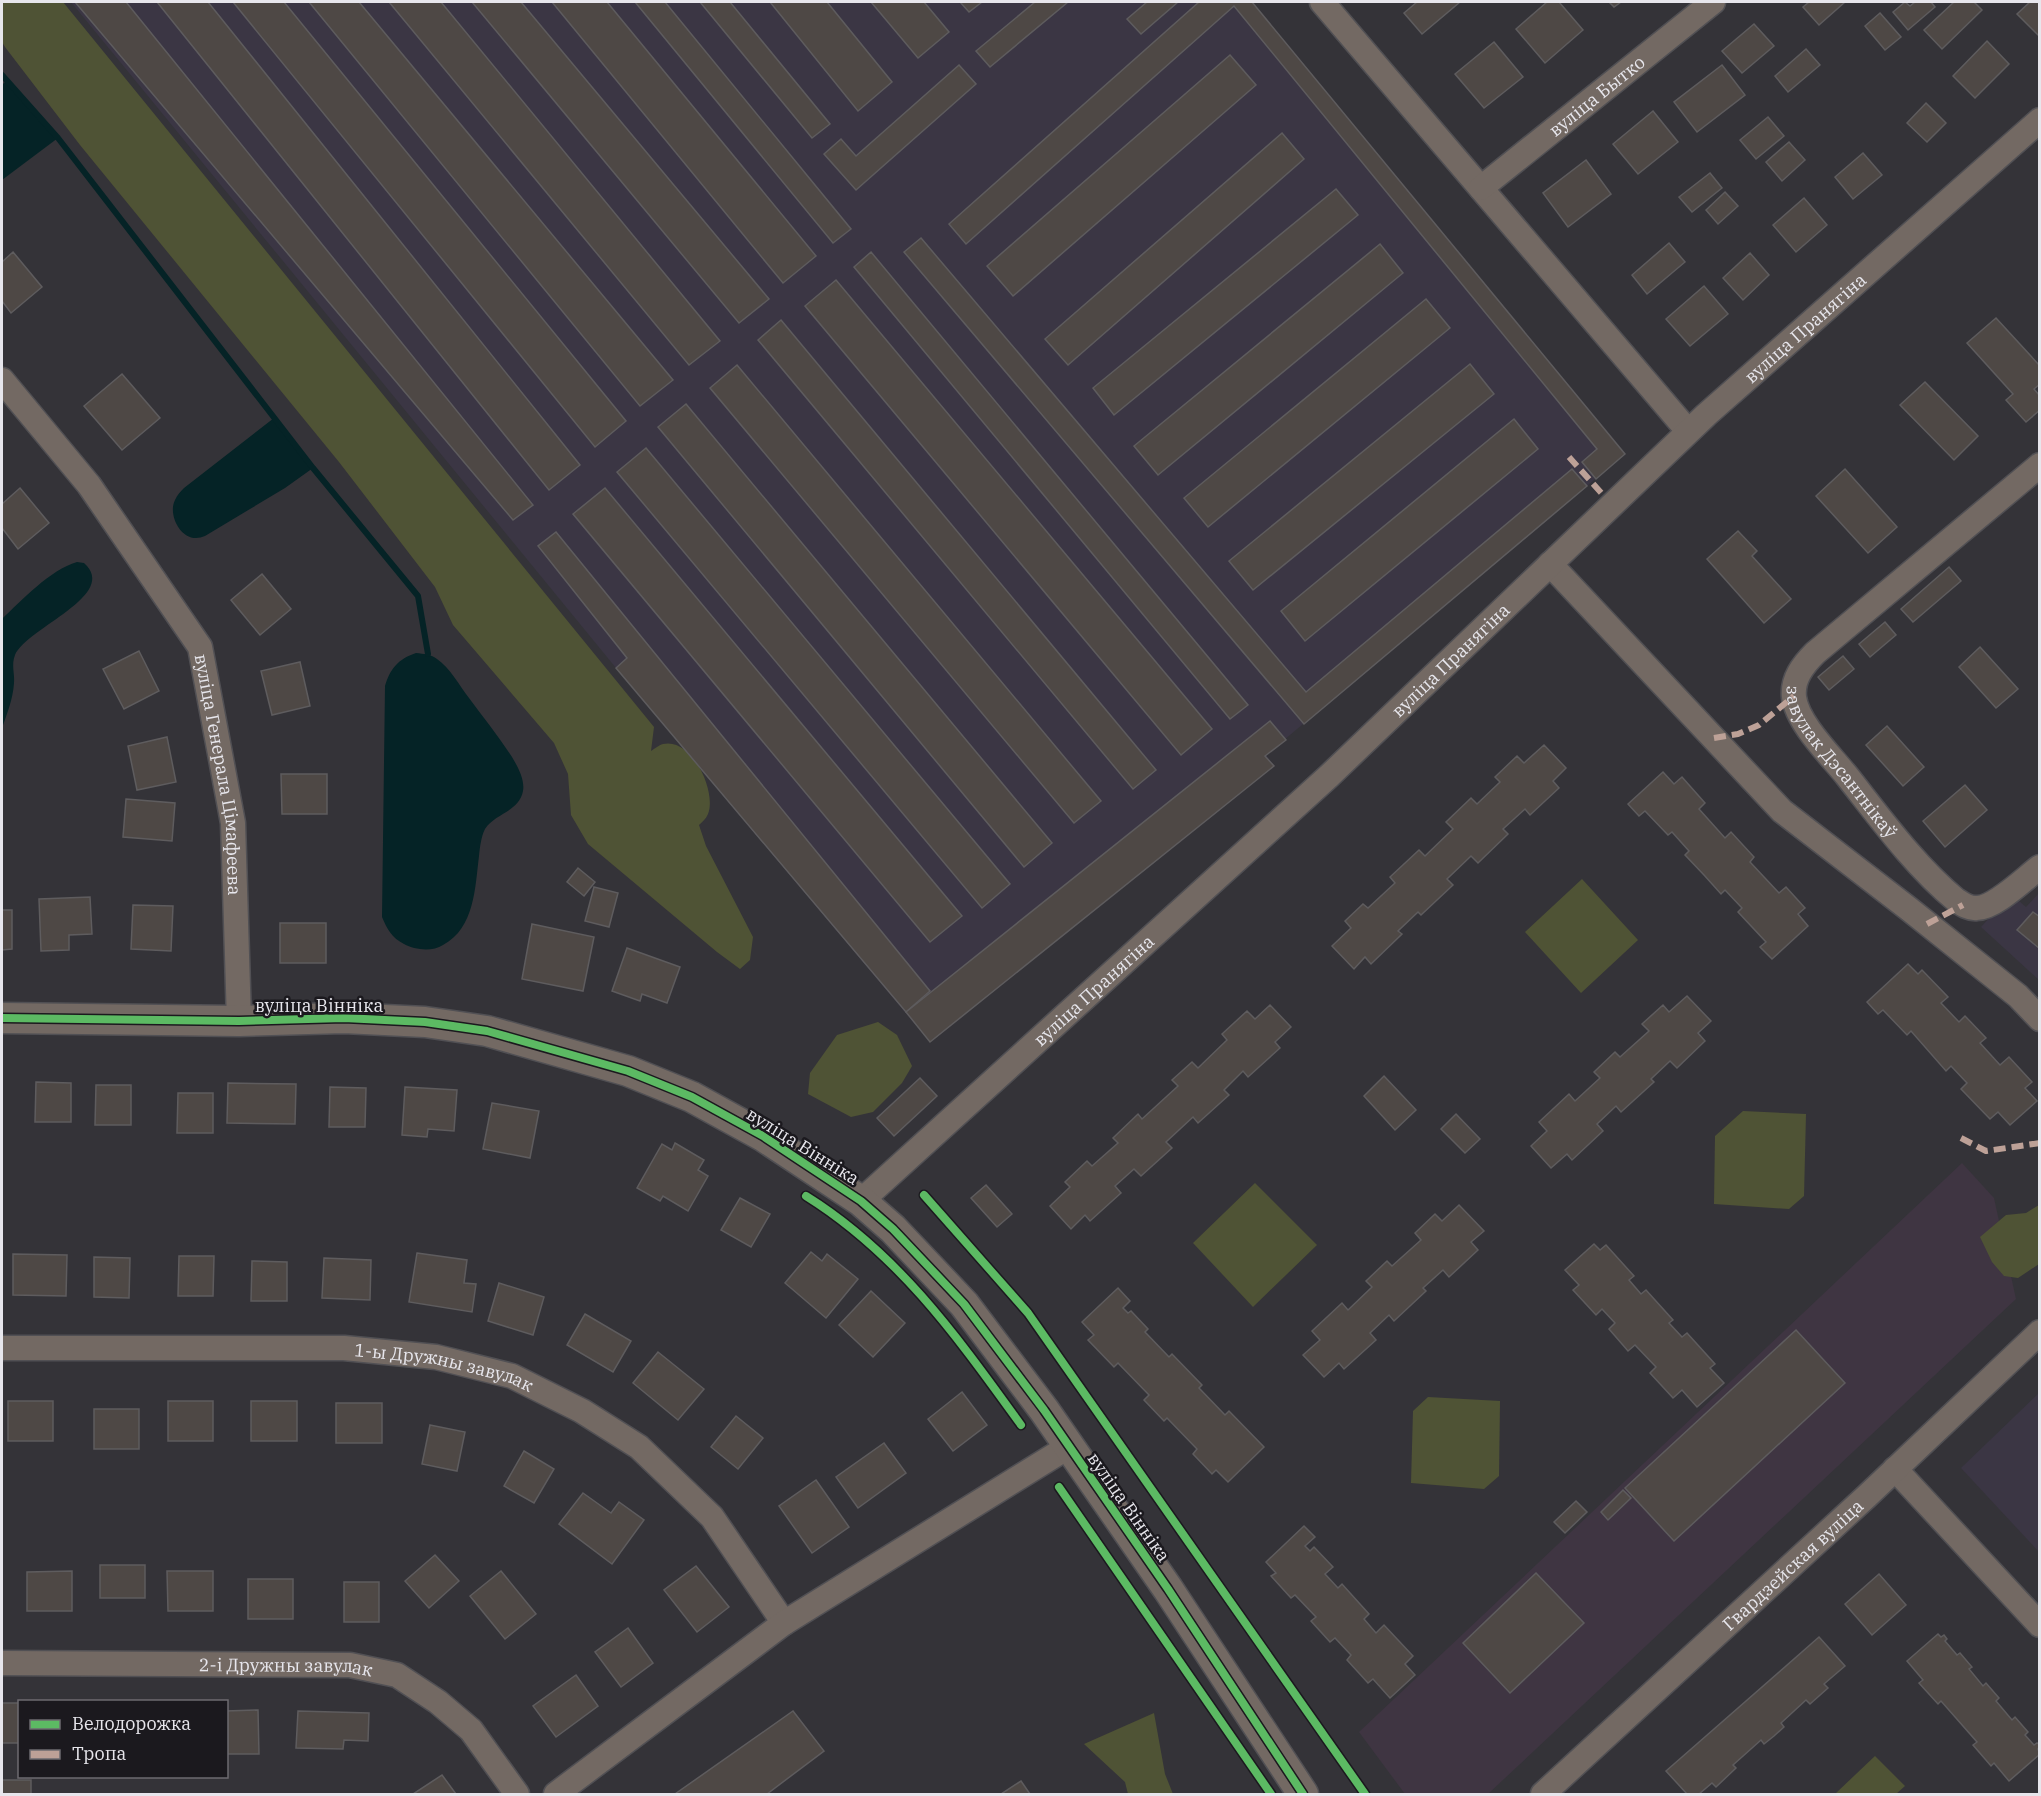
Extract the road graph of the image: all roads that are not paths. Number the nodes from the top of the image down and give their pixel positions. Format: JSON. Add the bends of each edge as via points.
{"nodes":[{"id":1,"x":1322,"y":2,"type":"edge"},
{"id":2,"x":1713,"y":2,"type":"edge"},
{"id":3,"x":2040,"y":120,"type":"edge"},
{"id":4,"x":1481,"y":188,"type":"junction"},
{"id":5,"x":2,"y":380,"type":"edge"},
{"id":6,"x":1688,"y":431,"type":"junction"},
{"id":7,"x":2040,"y":465,"type":"edge"},
{"id":8,"x":1550,"y":564,"type":"junction"},
{"id":9,"x":2040,"y":867,"type":"edge"},
{"id":10,"x":2,"y":1018,"type":"edge"},
{"id":11,"x":2040,"y":1019,"type":"edge"},
{"id":12,"x":239,"y":1021,"type":"junction"},
{"id":13,"x":861,"y":1201,"type":"junction"},
{"id":14,"x":2040,"y":1332,"type":"edge"},
{"id":15,"x":2,"y":1348,"type":"edge"},
{"id":16,"x":1068,"y":1447,"type":"junction"},
{"id":17,"x":1895,"y":1469,"type":"junction"},
{"id":18,"x":784,"y":1623,"type":"junction"},
{"id":19,"x":2040,"y":1625,"type":"edge"},
{"id":20,"x":2,"y":1663,"type":"edge"},
{"id":21,"x":517,"y":1794,"type":"edge"},
{"id":22,"x":556,"y":1794,"type":"edge"},
{"id":23,"x":1304,"y":1794,"type":"edge"},
{"id":24,"x":1543,"y":1794,"type":"edge"}],
"edges":[{"from":1,"to":4,"type":"street"},
{"from":2,"to":4,"type":"street","name":"вуліца Бытко"},
{"from":3,"to":6,"type":"street","name":"вуліца Пранягіна"},
{"from":4,"to":6,"type":"street"},
{"from":5,"to":12,"type":"street","name":"вуліца Генерала Цімафеева","via":[[88,485],[200,647],[233,823]]},
{"from":6,"to":8,"type":"street","name":"вуліца Пранягіна"},
{"from":7,"to":9,"type":"street","name":"завулак Дэсантнікаў","via":[[1815,653],[1796,678],[1794,696],[1799,714],[1813,734],[1889,828],[1956,900],[1969,908],[1987,906]]},
{"from":8,"to":11,"type":"street","via":[[1782,811],[2018,996]]},
{"from":8,"to":13,"type":"street","name":"вуліца Пранягіна","via":[[1329,776]]},
{"from":10,"to":12,"type":"street","name":"вуліца Вінніка"},
{"from":12,"to":13,"type":"street","name":"вуліца Вінніка","via":[[344,1018],[425,1022],[488,1031],[539,1045],[628,1071],[692,1097],[763,1136]]},
{"from":13,"to":16,"type":"street","name":"вуліца Вінніка","via":[[964,1304]]},
{"from":14,"to":17,"type":"street","name":"Гвардзейская вуліца"},
{"from":15,"to":18,"type":"street","name":"1-ы Дружны завулак","via":[[344,1348],[436,1357],[512,1376],[582,1411],[639,1447],[712,1517]]},
{"from":16,"to":18,"type":"street"},
{"from":16,"to":23,"type":"street","name":"вуліца Вінніка"},
{"from":17,"to":19,"type":"street"},
{"from":17,"to":24,"type":"street","name":"Гвардзейская вуліца"},
{"from":18,"to":22,"type":"street"},
{"from":20,"to":21,"type":"street","name":"2-і Дружны завулак","via":[[350,1665],[397,1675],[471,1730]]}]}
